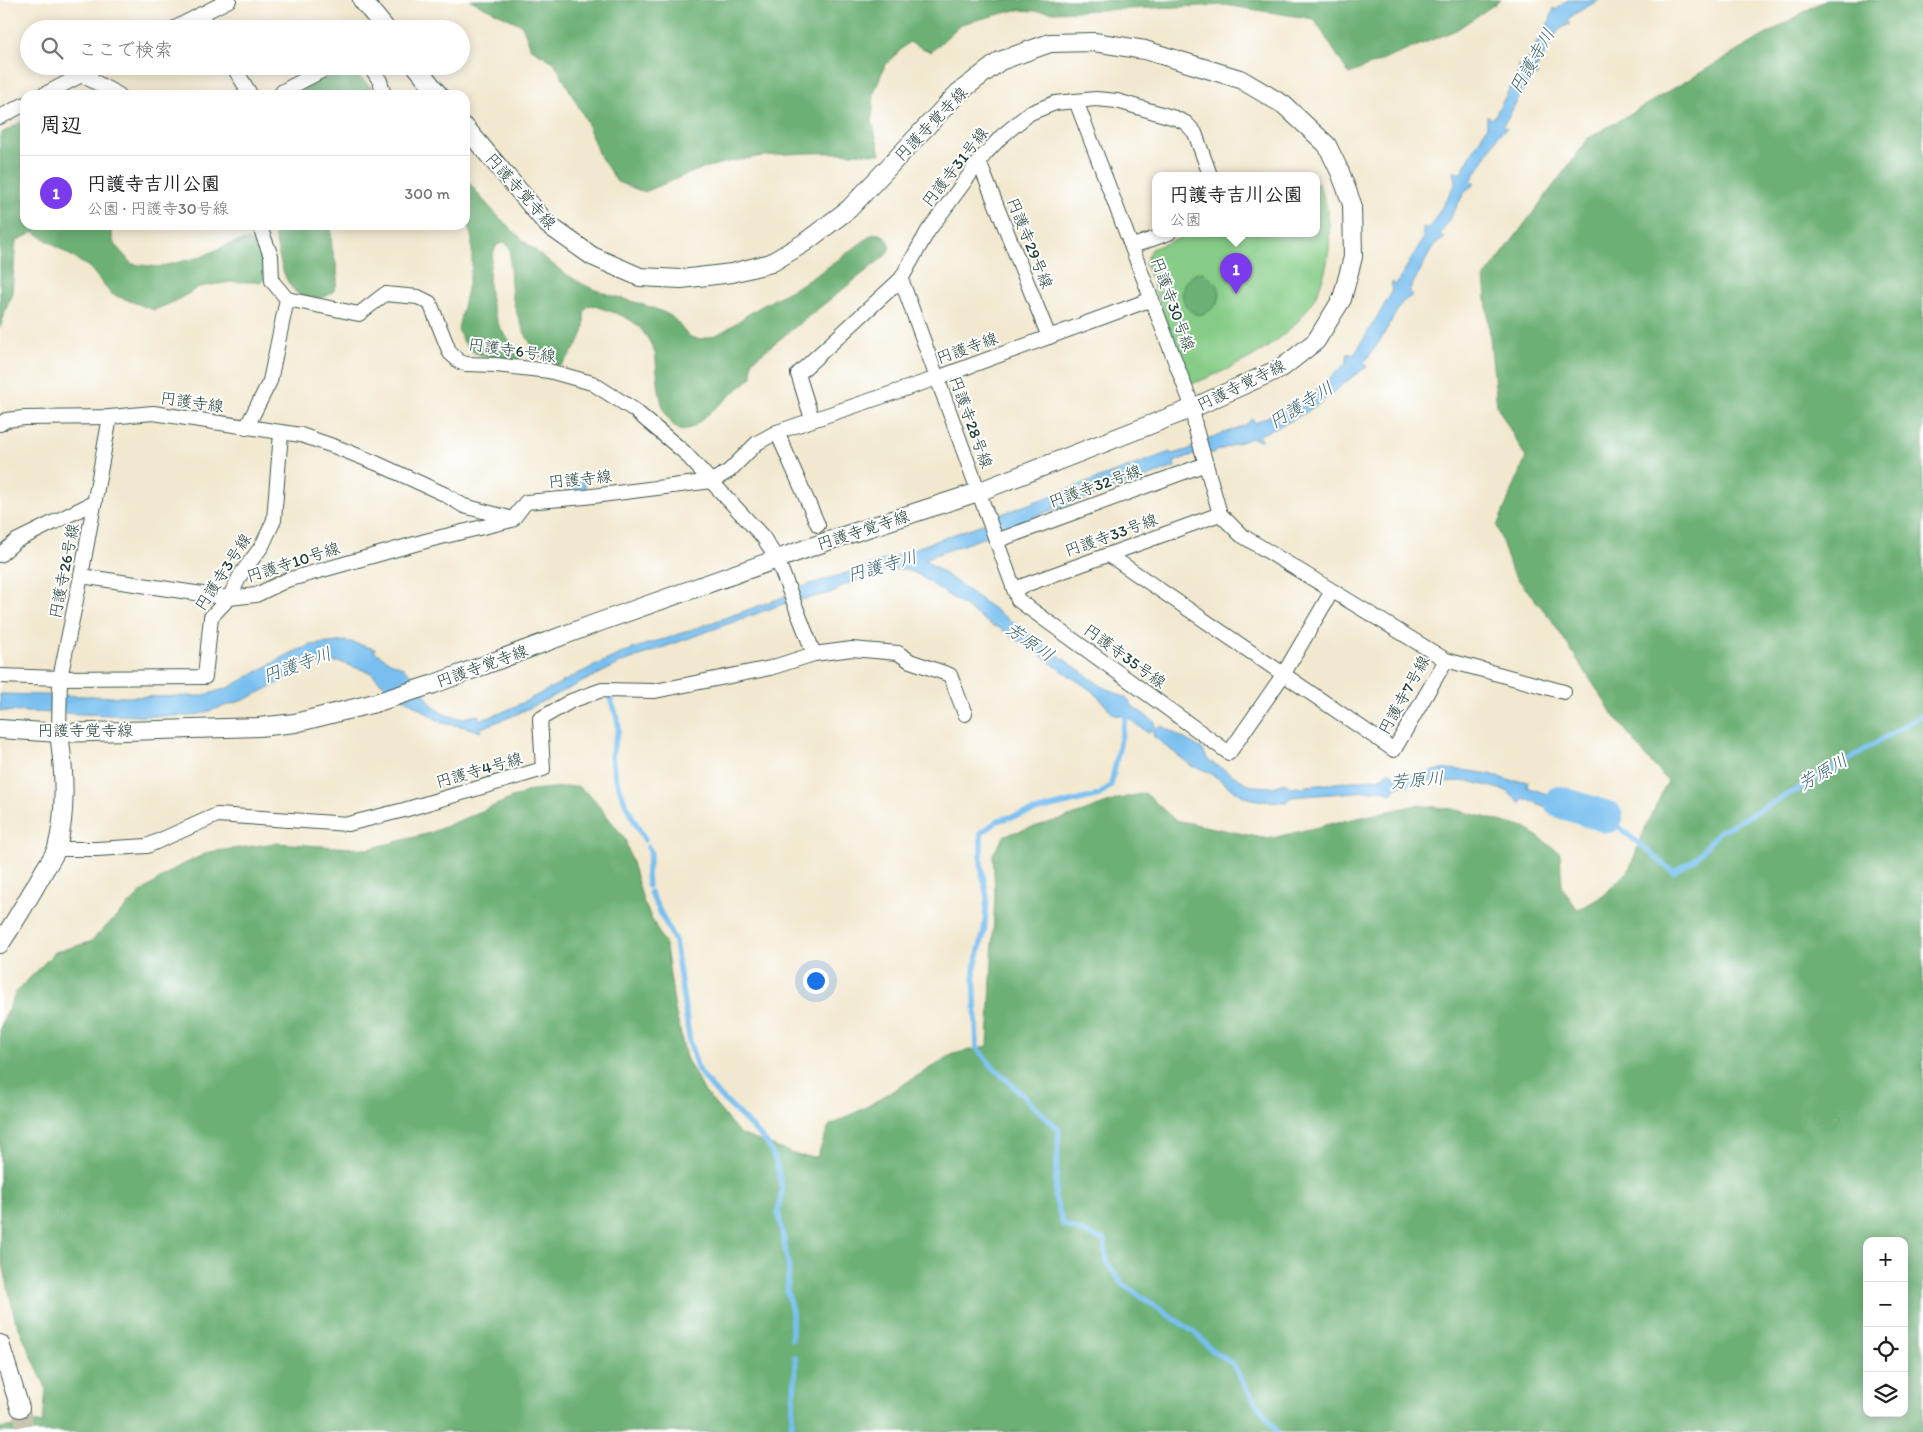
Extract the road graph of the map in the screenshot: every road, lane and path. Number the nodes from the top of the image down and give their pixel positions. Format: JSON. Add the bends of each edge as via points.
{"nodes":[{"id":1,"x":229,"y":0,"type":"edge"},
{"id":2,"x":362,"y":0,"type":"edge"},
{"id":3,"x":201,"y":14,"type":"junction"},
{"id":4,"x":190,"y":20,"type":"edge"},
{"id":5,"x":205,"y":20,"type":"edge"},
{"id":6,"x":379,"y":20,"type":"edge"},
{"id":7,"x":82,"y":75,"type":"joint"},
{"id":8,"x":239,"y":75,"type":"edge"},
{"id":9,"x":314,"y":75,"type":"edge"},
{"id":10,"x":376,"y":75,"type":"edge"},
{"id":11,"x":423,"y":75,"type":"edge"},
{"id":12,"x":53,"y":90,"type":"edge"},
{"id":13,"x":110,"y":90,"type":"edge"},
{"id":14,"x":248,"y":90,"type":"edge"},
{"id":15,"x":285,"y":90,"type":"edge"},
{"id":16,"x":383,"y":90,"type":"edge"},
{"id":17,"x":435,"y":90,"type":"edge"},
{"id":18,"x":1076,"y":101,"type":"junction"},
{"id":19,"x":20,"y":107,"type":"edge"},
{"id":20,"x":0,"y":117,"type":"edge"},
{"id":21,"x":470,"y":133,"type":"edge"},
{"id":22,"x":979,"y":162,"type":"junction"},
{"id":23,"x":1209,"y":172,"type":"edge"},
{"id":24,"x":261,"y":230,"type":"edge"},
{"id":25,"x":1158,"y":237,"type":"edge"},
{"id":26,"x":1133,"y":246,"type":"junction"},
{"id":27,"x":901,"y":279,"type":"junction"},
{"id":28,"x":287,"y":299,"type":"junction"},
{"id":29,"x":1152,"y":299,"type":"junction"},
{"id":30,"x":1049,"y":337,"type":"junction"},
{"id":31,"x":936,"y":378,"type":"junction"},
{"id":32,"x":1194,"y":408,"type":"junction"},
{"id":33,"x":110,"y":417,"type":"junction"},
{"id":34,"x":812,"y":419,"type":"junction"},
{"id":35,"x":0,"y":424,"type":"edge"},
{"id":36,"x":246,"y":428,"type":"junction"},
{"id":37,"x":777,"y":432,"type":"junction"},
{"id":38,"x":281,"y":433,"type":"junction"},
{"id":39,"x":1205,"y":461,"type":"junction"},
{"id":40,"x":712,"y":481,"type":"junction"},
{"id":41,"x":980,"y":499,"type":"junction"},
{"id":42,"x":95,"y":502,"type":"junction"},
{"id":43,"x":1220,"y":514,"type":"junction"},
{"id":44,"x":512,"y":520,"type":"junction"},
{"id":45,"x":818,"y":525,"type":"dead end"},
{"id":46,"x":996,"y":542,"type":"junction"},
{"id":47,"x":0,"y":555,"type":"edge"},
{"id":48,"x":1109,"y":555,"type":"junction"},
{"id":49,"x":778,"y":559,"type":"junction"},
{"id":50,"x":81,"y":576,"type":"junction"},
{"id":51,"x":1014,"y":589,"type":"junction"},
{"id":52,"x":1332,"y":591,"type":"junction"},
{"id":53,"x":229,"y":598,"type":"junction"},
{"id":54,"x":814,"y":654,"type":"junction"},
{"id":55,"x":1446,"y":660,"type":"junction"},
{"id":56,"x":1283,"y":674,"type":"junction"},
{"id":57,"x":0,"y":676,"type":"edge"},
{"id":58,"x":60,"y":685,"type":"junction"},
{"id":59,"x":1564,"y":692,"type":"dead end"},
{"id":60,"x":965,"y":714,"type":"dead end"},
{"id":61,"x":59,"y":726,"type":"junction"},
{"id":62,"x":0,"y":728,"type":"edge"},
{"id":63,"x":56,"y":849,"type":"junction"},
{"id":64,"x":0,"y":944,"type":"edge"},
{"id":65,"x":0,"y":1344,"type":"edge"},
{"id":66,"x":20,"y":1408,"type":"tunnel mouth"}],
"edges":[{"from":1,"to":3,"type":"street"},
{"from":2,"to":6,"type":"street"},
{"from":3,"to":4,"type":"street"},
{"from":3,"to":5,"type":"street"},
{"from":7,"to":12,"type":"street"},
{"from":7,"to":13,"type":"street"},
{"from":8,"to":14,"type":"street"},
{"from":9,"to":15,"type":"street"},
{"from":10,"to":16,"type":"street"},
{"from":11,"to":17,"type":"street"},
{"from":18,"to":22,"type":"street","name":"円護寺31号線","via":[[1055,103],[1030,113],[1002,136]]},
{"from":18,"to":23,"type":"street","name":"円護寺31号線","via":[[1117,101],[1186,123],[1195,133]]},
{"from":18,"to":26,"type":"street","name":"円護寺30号線"},
{"from":19,"to":20,"type":"street"},
{"from":21,"to":32,"type":"street","name":"円護寺覚寺線","via":[[547,224],[592,256],[640,277],[681,279],[732,273],[771,263],[804,243],[849,209],[958,93],[1000,61],[1050,43],[1094,42],[1144,50],[1240,80],[1284,105],[1327,145],[1352,204],[1353,257],[1342,299],[1316,341],[1283,367]]},
{"from":22,"to":27,"type":"street","name":"円護寺31号線","via":[[928,232]]},
{"from":22,"to":30,"type":"street","name":"円護寺29号線"},
{"from":24,"to":28,"type":"street","via":[[271,256],[272,281]]},
{"from":25,"to":26,"type":"street"},
{"from":26,"to":29,"type":"street","name":"円護寺30号線"},
{"from":27,"to":31,"type":"street","name":"円護寺28号線"},
{"from":27,"to":34,"type":"street","name":"円護寺31号線","via":[[798,374]]},
{"from":28,"to":36,"type":"street","via":[[270,381]]},
{"from":28,"to":40,"type":"street","name":"円護寺6号線","via":[[359,314],[384,294],[418,297],[430,303],[450,353],[460,362],[549,371],[592,383],[633,409],[683,451]]},
{"from":29,"to":30,"type":"street","name":"円護寺線"},
{"from":29,"to":32,"type":"street","name":"円護寺30号線"},
{"from":30,"to":31,"type":"street","name":"円護寺線"},
{"from":31,"to":34,"type":"street","name":"円護寺線"},
{"from":31,"to":41,"type":"street","name":"円護寺28号線"},
{"from":32,"to":39,"type":"street","name":"円護寺7号線","via":[[1194,426]]},
{"from":32,"to":41,"type":"street","name":"円護寺覚寺線"},
{"from":33,"to":35,"type":"street","name":"円護寺線","via":[[24,418]]},
{"from":33,"to":36,"type":"street","name":"円護寺線","via":[[153,413]]},
{"from":33,"to":42,"type":"street","name":"円護寺26号線"},
{"from":34,"to":37,"type":"street","name":"円護寺線"},
{"from":36,"to":38,"type":"street","name":"円護寺線"},
{"from":37,"to":40,"type":"street","name":"円護寺線","via":[[757,443],[729,471]]},
{"from":37,"to":45,"type":"street"},
{"from":38,"to":44,"type":"street","name":"円護寺線","via":[[301,435],[336,447],[444,494],[464,506]]},
{"from":38,"to":53,"type":"street","name":"円護寺3号線","via":[[274,520],[262,546],[241,574]]},
{"from":39,"to":43,"type":"street","name":"円護寺7号線"},
{"from":39,"to":46,"type":"street","name":"円護寺32号線"},
{"from":40,"to":44,"type":"street","name":"円護寺線","via":[[526,502]]},
{"from":40,"to":49,"type":"street","via":[[763,537]]},
{"from":41,"to":46,"type":"street","name":"円護寺35号線"},
{"from":41,"to":49,"type":"street","name":"円護寺覚寺線","via":[[828,541]]},
{"from":42,"to":47,"type":"street","via":[[16,541]]},
{"from":42,"to":50,"type":"street","name":"円護寺26号線"},
{"from":43,"to":48,"type":"street","name":"円護寺33号線"},
{"from":43,"to":52,"type":"street","name":"円護寺7号線","via":[[1240,536]]},
{"from":44,"to":53,"type":"street","name":"円護寺10号線","via":[[286,580],[256,595]]},
{"from":46,"to":51,"type":"street","name":"円護寺35号線"},
{"from":48,"to":51,"type":"street","name":"円護寺33号線"},
{"from":48,"to":56,"type":"street","name":"円護寺7号線"},
{"from":49,"to":54,"type":"street"},
{"from":49,"to":61,"type":"street","name":"円護寺覚寺線","via":[[434,684],[295,723],[259,727]]},
{"from":50,"to":53,"type":"street","name":"円護寺10号線"},
{"from":50,"to":58,"type":"street","name":"円護寺26号線"},
{"from":51,"to":56,"type":"street","name":"円護寺35号線","via":[[1018,600],[1229,752]]},
{"from":52,"to":55,"type":"street","name":"円護寺7号線"},
{"from":52,"to":56,"type":"street"},
{"from":53,"to":58,"type":"street","name":"円護寺3号線","via":[[211,617],[205,677]]},
{"from":54,"to":60,"type":"street","via":[[852,649],[898,653],[950,675]]},
{"from":54,"to":63,"type":"street","name":"円護寺4号線","via":[[770,668],[655,691],[602,690],[571,701],[540,719],[543,769],[404,810],[348,824],[217,815],[147,846]]},
{"from":55,"to":56,"type":"street","name":"円護寺7号線","via":[[1394,750]]},
{"from":55,"to":59,"type":"street"},
{"from":57,"to":58,"type":"street"},
{"from":58,"to":61,"type":"street","name":"円護寺26号線"},
{"from":61,"to":62,"type":"street","name":"円護寺覚寺線"},
{"from":61,"to":63,"type":"street","via":[[64,788]]},
{"from":63,"to":64,"type":"street"},
{"from":65,"to":66,"type":"street"}]}
